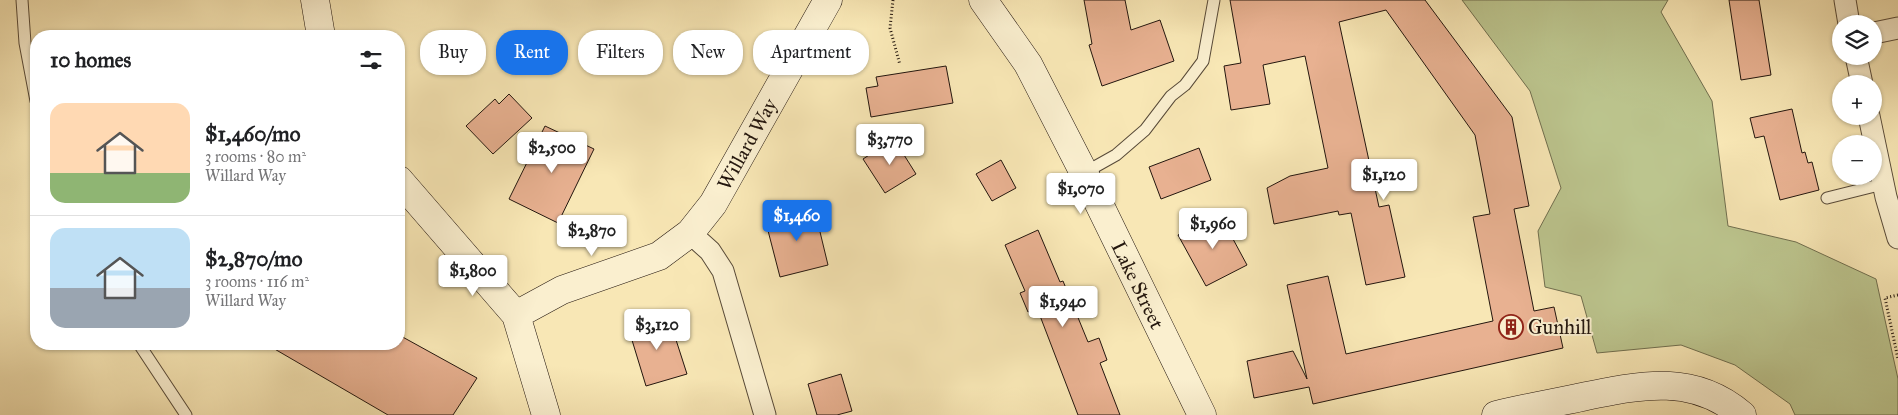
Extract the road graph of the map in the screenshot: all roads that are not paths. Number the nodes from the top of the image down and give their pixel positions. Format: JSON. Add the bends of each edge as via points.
{"nodes":[{"id":1,"x":22,"y":0,"type":"edge"},
{"id":2,"x":315,"y":0,"type":"edge"},
{"id":3,"x":828,"y":0,"type":"edge"},
{"id":4,"x":983,"y":0,"type":"edge"},
{"id":5,"x":1214,"y":0,"type":"edge"},
{"id":6,"x":1845,"y":0,"type":"edge"},
{"id":7,"x":1848,"y":15,"type":"edge"},
{"id":8,"x":1898,"y":28,"type":"edge"},
{"id":9,"x":320,"y":30,"type":"edge"},
{"id":10,"x":1882,"y":31,"type":"edge"},
{"id":11,"x":30,"y":69,"type":"edge"},
{"id":12,"x":1871,"y":125,"type":"edge"},
{"id":13,"x":1084,"y":173,"type":"junction"},
{"id":14,"x":1883,"y":184,"type":"junction"},
{"id":15,"x":405,"y":187,"type":"edge"},
{"id":16,"x":1827,"y":198,"type":"dead end"},
{"id":17,"x":690,"y":233,"type":"junction"},
{"id":18,"x":1898,"y":238,"type":"edge"},
{"id":19,"x":516,"y":315,"type":"junction"},
{"id":20,"x":143,"y":350,"type":"edge"},
{"id":21,"x":186,"y":415,"type":"edge"},
{"id":22,"x":546,"y":415,"type":"edge"},
{"id":23,"x":765,"y":415,"type":"edge"},
{"id":24,"x":1202,"y":415,"type":"edge"},
{"id":25,"x":1496,"y":415,"type":"edge"},
{"id":26,"x":1742,"y":415,"type":"edge"}],
"edges":[{"from":1,"to":11,"type":"lane"},
{"from":2,"to":9,"type":"street"},
{"from":3,"to":17,"type":"street","name":"Willard Way","via":[[713,204]]},
{"from":4,"to":13,"type":"street","name":"Lake Street","via":[[1028,64]]},
{"from":5,"to":13,"type":"lane","via":[[1203,61],[1185,85],[1171,96],[1145,130],[1116,155]]},
{"from":6,"to":7,"type":"street"},
{"from":8,"to":10,"type":"street"},
{"from":12,"to":14,"type":"street"},
{"from":13,"to":24,"type":"street","name":"Lake Street"},
{"from":14,"to":16,"type":"lane"},
{"from":14,"to":18,"type":"street"},
{"from":15,"to":19,"type":"street"},
{"from":17,"to":19,"type":"street","name":"Willard Way","via":[[659,256],[562,290]]},
{"from":17,"to":23,"type":"street","via":[[710,252],[723,271]]},
{"from":19,"to":22,"type":"street"},
{"from":20,"to":21,"type":"lane"},
{"from":25,"to":26,"type":"street","via":[[1639,386],[1700,390],[1724,400]]}]}
